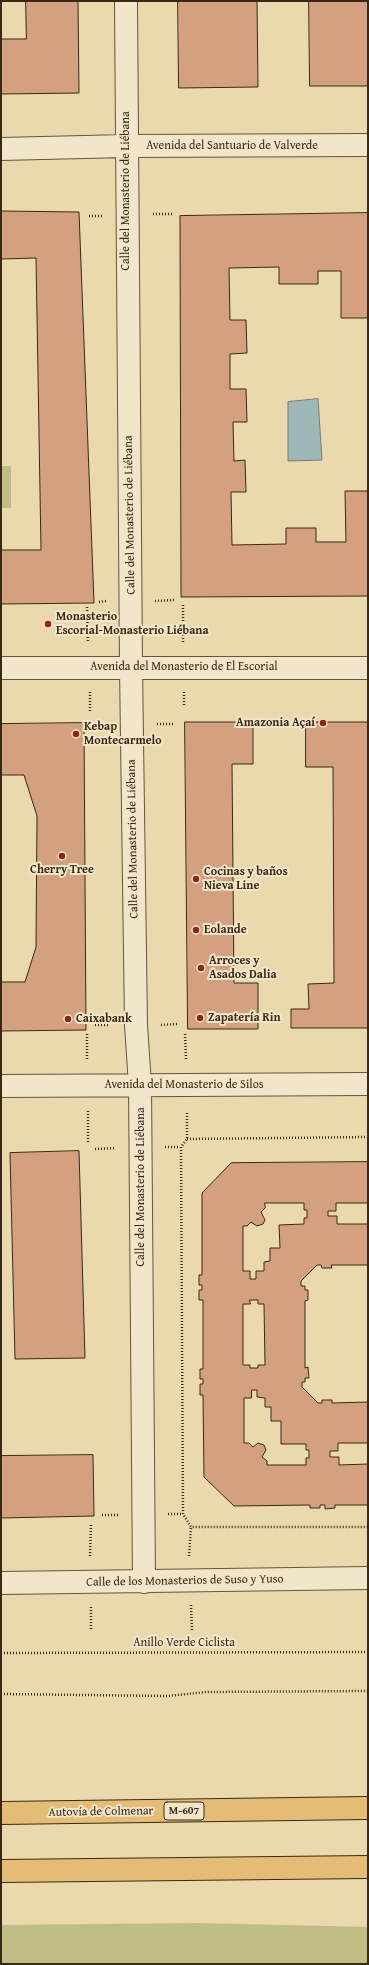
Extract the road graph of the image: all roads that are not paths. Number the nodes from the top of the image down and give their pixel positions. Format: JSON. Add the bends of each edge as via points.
{"nodes":[{"id":1,"x":126,"y":1,"type":"edge"},
{"id":2,"x":368,"y":145,"type":"edge"},
{"id":3,"x":126,"y":146,"type":"junction"},
{"id":4,"x":1,"y":149,"type":"edge"},
{"id":5,"x":131,"y":667,"type":"junction"},
{"id":6,"x":1,"y":668,"type":"edge"},
{"id":7,"x":368,"y":668,"type":"edge"},
{"id":8,"x":368,"y":1084,"type":"edge"},
{"id":9,"x":140,"y":1085,"type":"junction"},
{"id":10,"x":1,"y":1086,"type":"edge"},
{"id":11,"x":368,"y":1578,"type":"edge"},
{"id":12,"x":144,"y":1582,"type":"junction"},
{"id":13,"x":1,"y":1583,"type":"edge"},
{"id":14,"x":368,"y":1808,"type":"edge"},
{"id":15,"x":1,"y":1813,"type":"edge"},
{"id":16,"x":368,"y":1866,"type":"edge"},
{"id":17,"x":347,"y":1867,"type":"junction"},
{"id":18,"x":1,"y":1871,"type":"edge"},
{"id":19,"x":368,"y":1872,"type":"edge"}],
"edges":[{"from":1,"to":3,"type":"street","name":"Calle del Monasterio de Liébana"},
{"from":2,"to":3,"type":"street","name":"Avenida del Santuario de Valverde"},
{"from":3,"to":4,"type":"street","name":"Avenida del Santuario de Valverde"},
{"from":3,"to":5,"type":"street","name":"Calle del Monasterio de Liébana"},
{"from":5,"to":6,"type":"street","name":"Avenida del Monasterio de El Escorial"},
{"from":5,"to":7,"type":"street","name":"Avenida del Monasterio de El Escorial"},
{"from":5,"to":9,"type":"street","name":"Calle del Monasterio de Liébana","via":[[136,1025]]},
{"from":8,"to":9,"type":"street","name":"Avenida del Monasterio de Silos"},
{"from":9,"to":10,"type":"street","name":"Avenida del Monasterio de Silos"},
{"from":9,"to":12,"type":"street","name":"Calle del Monasterio de Liébana"},
{"from":11,"to":12,"type":"street","name":"Calle de los Monasterios de Suso y Yuso"},
{"from":12,"to":13,"type":"street","name":"Calle de los Monasterios de Suso y Yuso"},
{"from":14,"to":15,"type":"highway","name":"Autovía de Colmenar","number":"M-607"},
{"from":16,"to":17,"type":"highway"},
{"from":17,"to":18,"type":"highway"},
{"from":17,"to":19,"type":"street"}]}
